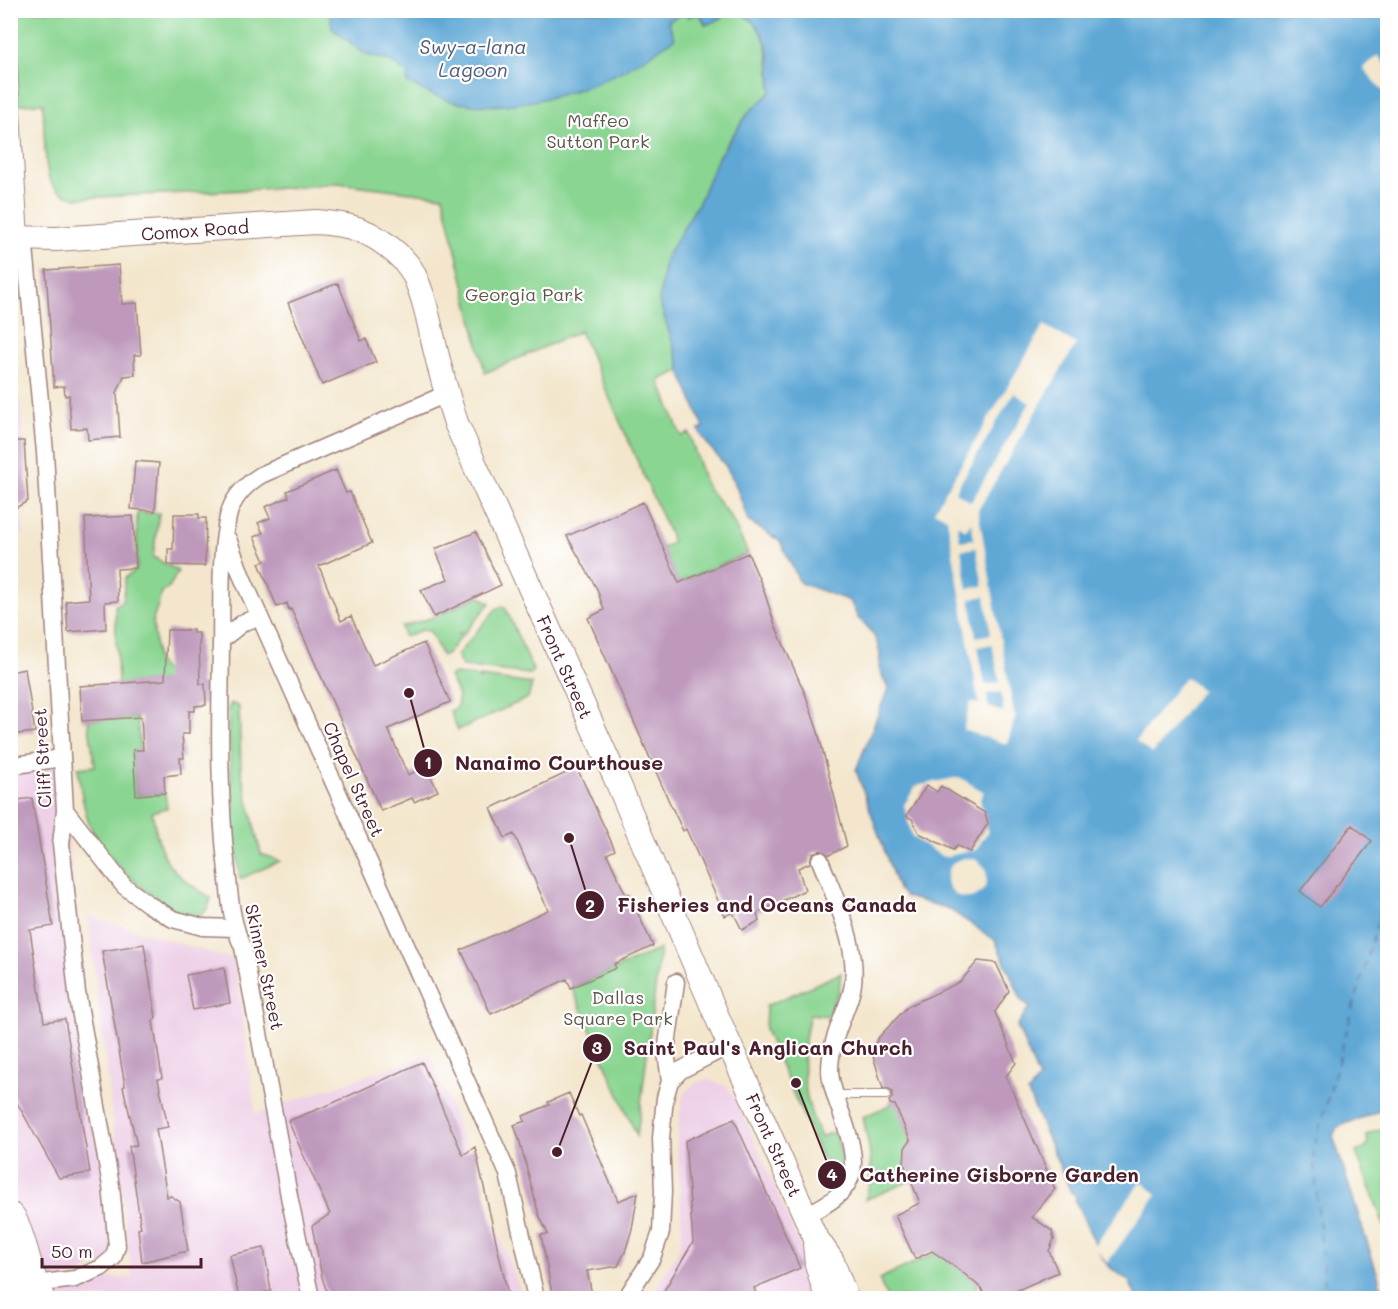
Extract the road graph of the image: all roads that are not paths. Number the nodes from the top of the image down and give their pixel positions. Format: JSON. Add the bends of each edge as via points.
{"nodes":[{"id":1,"x":10,"y":20,"type":"edge"},
{"id":2,"x":377,"y":237,"type":"joint"},
{"id":3,"x":17,"y":238,"type":"edge"},
{"id":4,"x":446,"y":394,"type":"junction"},
{"id":5,"x":226,"y":533,"type":"junction"},
{"id":6,"x":260,"y":617,"type":"junction"},
{"id":7,"x":221,"y":640,"type":"junction"},
{"id":8,"x":61,"y":758,"type":"junction"},
{"id":9,"x":10,"y":766,"type":"edge"},
{"id":10,"x":65,"y":810,"type":"junction"},
{"id":11,"x":820,"y":860,"type":"dead end"},
{"id":12,"x":234,"y":928,"type":"junction"},
{"id":13,"x":676,"y":982,"type":"dead end"},
{"id":14,"x":730,"y":1045,"type":"junction"},
{"id":15,"x":670,"y":1081,"type":"junction"},
{"id":16,"x":835,"y":1095,"type":"junction"},
{"id":17,"x":886,"y":1095,"type":"dead end"},
{"id":18,"x":10,"y":1219,"type":"edge"},
{"id":19,"x":810,"y":1225,"type":"junction"},
{"id":20,"x":22,"y":1284,"type":"edge"},
{"id":21,"x":311,"y":1299,"type":"edge"},
{"id":22,"x":536,"y":1299,"type":"edge"},
{"id":23,"x":626,"y":1299,"type":"edge"},
{"id":24,"x":827,"y":1299,"type":"edge"},
{"id":25,"x":846,"y":1299,"type":"edge"}],
"edges":[{"from":1,"to":3,"type":"lane"},
{"from":2,"to":3,"type":"street","name":"Comox Road","via":[[356,227],[316,222],[56,239]]},
{"from":2,"to":4,"type":"street","name":"Front Street","via":[[412,271],[425,303]]},
{"from":3,"to":8,"type":"street","name":"Cliff Street","via":[[45,452]]},
{"from":4,"to":5,"type":"street","via":[[261,475],[234,501]]},
{"from":4,"to":14,"type":"street","name":"Front Street"},
{"from":5,"to":6,"type":"street","name":"Chapel Street"},
{"from":5,"to":7,"type":"street","name":"Skinner Street"},
{"from":6,"to":7,"type":"street","via":[[244,622]]},
{"from":6,"to":22,"type":"street","name":"Chapel Street","via":[[508,1174]]},
{"from":7,"to":12,"type":"street","name":"Skinner Street","via":[[219,748]]},
{"from":8,"to":9,"type":"street"},
{"from":8,"to":10,"type":"street","name":"Cliff Street"},
{"from":10,"to":12,"type":"street","via":[[124,886],[148,904],[173,920],[203,927]]},
{"from":10,"to":20,"type":"street","name":"Cliff Street","via":[[61,844],[77,993],[111,1186],[117,1246],[113,1258],[101,1268],[75,1279]]},
{"from":11,"to":16,"type":"street","via":[[847,931],[853,962],[851,996],[832,1047],[830,1074]]},
{"from":12,"to":21,"type":"street","name":"Skinner Street","via":[[243,947]]},
{"from":13,"to":15,"type":"street","via":[[666,1052]]},
{"from":14,"to":15,"type":"street","via":[[681,1070]]},
{"from":14,"to":19,"type":"street","name":"Front Street"},
{"from":15,"to":23,"type":"street","via":[[661,1138],[661,1232],[652,1258]]},
{"from":16,"to":17,"type":"lane"},
{"from":16,"to":19,"type":"street","via":[[851,1140],[851,1180]]},
{"from":18,"to":20,"type":"highway","via":[[15,1229]]},
{"from":19,"to":24,"type":"street","name":"Front Street"},
{"from":19,"to":25,"type":"street","name":"Front Street","via":[[832,1261]]}]}
